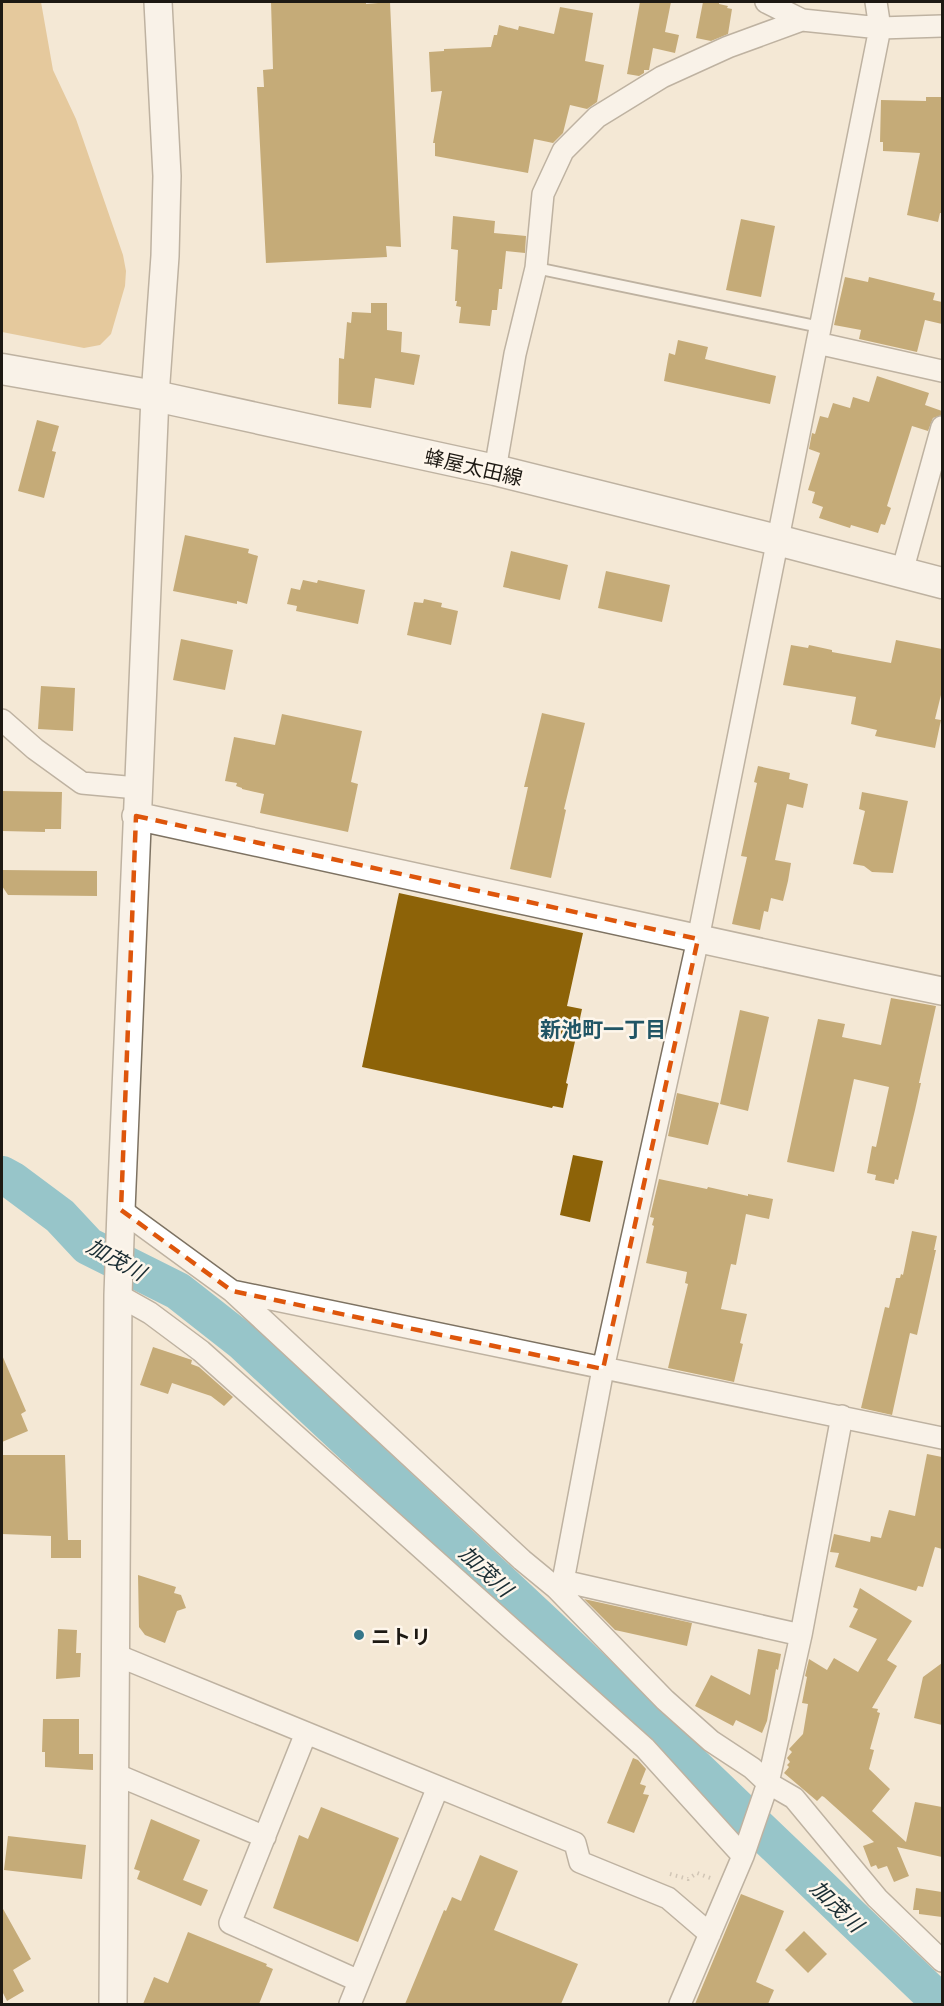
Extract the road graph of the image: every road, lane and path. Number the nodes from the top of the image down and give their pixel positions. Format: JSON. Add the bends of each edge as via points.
{"nodes":[{"id":1,"x":158,"y":2,"type":"edge"},
{"id":2,"x":766,"y":2,"type":"edge"},
{"id":3,"x":876,"y":2,"type":"edge"},
{"id":4,"x":802,"y":20,"type":"junction"},
{"id":5,"x":942,"y":26,"type":"edge"},
{"id":6,"x":880,"y":28,"type":"junction"},
{"id":7,"x":536,"y":268,"type":"junction"},
{"id":8,"x":819,"y":335,"type":"junction"},
{"id":9,"x":2,"y":369,"type":"edge"},
{"id":10,"x":942,"y":371,"type":"edge"},
{"id":11,"x":155,"y":396,"type":"junction"},
{"id":12,"x":942,"y":427,"type":"edge"},
{"id":13,"x":495,"y":470,"type":"junction"},
{"id":14,"x":777,"y":540,"type":"junction"},
{"id":15,"x":902,"y":572,"type":"junction"},
{"id":16,"x":942,"y":583,"type":"edge"},
{"id":17,"x":2,"y":720,"type":"edge"},
{"id":18,"x":137,"y":788,"type":"junction"},
{"id":19,"x":136,"y":816,"type":"junction"},
{"id":20,"x":698,"y":939,"type":"junction"},
{"id":21,"x":942,"y":991,"type":"edge"},
{"id":22,"x":121,"y":1210,"type":"junction"},
{"id":23,"x":232,"y":1291,"type":"junction"},
{"id":24,"x":118,"y":1295,"type":"junction"},
{"id":25,"x":603,"y":1369,"type":"junction"},
{"id":26,"x":842,"y":1416,"type":"junction"},
{"id":27,"x":942,"y":1438,"type":"edge"},
{"id":28,"x":559,"y":1585,"type":"junction"},
{"id":29,"x":801,"y":1635,"type":"junction"},
{"id":30,"x":116,"y":1654,"type":"junction"},
{"id":31,"x":306,"y":1733,"type":"junction"},
{"id":32,"x":115,"y":1774,"type":"junction"},
{"id":33,"x":768,"y":1783,"type":"junction"},
{"id":34,"x":438,"y":1788,"type":"junction"},
{"id":35,"x":265,"y":1837,"type":"junction"},
{"id":36,"x":743,"y":1856,"type":"junction"},
{"id":37,"x":667,"y":1874,"type":"dead end"},
{"id":38,"x":731,"y":1886,"type":"junction"},
{"id":39,"x":710,"y":1934,"type":"junction"},
{"id":40,"x":942,"y":1961,"type":"edge"},
{"id":41,"x":359,"y":1981,"type":"junction"},
{"id":42,"x":113,"y":2004,"type":"edge"},
{"id":43,"x":350,"y":2004,"type":"edge"},
{"id":44,"x":681,"y":2004,"type":"edge"}],
"edges":[{"from":1,"to":11,"type":"street","via":[[167,176]]},
{"from":2,"to":4,"type":"street"},
{"from":3,"to":6,"type":"street"},
{"from":4,"to":6,"type":"street"},
{"from":4,"to":7,"type":"street","via":[[662,77],[597,117],[563,151],[543,194]]},
{"from":5,"to":6,"type":"street"},
{"from":6,"to":8,"type":"street"},
{"from":7,"to":8,"type":"lane"},
{"from":7,"to":13,"type":"street","via":[[515,354]]},
{"from":8,"to":10,"type":"street"},
{"from":8,"to":14,"type":"street"},
{"from":9,"to":11,"type":"main road","name":"蜂屋太田線"},
{"from":11,"to":13,"type":"main road","name":"蜂屋太田線"},
{"from":11,"to":18,"type":"street"},
{"from":12,"to":15,"type":"street"},
{"from":13,"to":14,"type":"main road","name":"蜂屋太田線"},
{"from":14,"to":15,"type":"main road","name":"蜂屋太田線"},
{"from":14,"to":20,"type":"street"},
{"from":15,"to":16,"type":"main road","name":"蜂屋太田線"},
{"from":17,"to":18,"type":"street","via":[[82,783]]},
{"from":18,"to":19,"type":"street"},
{"from":19,"to":20,"type":"street"},
{"from":19,"to":22,"type":"street"},
{"from":20,"to":21,"type":"street"},
{"from":20,"to":25,"type":"street"},
{"from":22,"to":23,"type":"street"},
{"from":22,"to":24,"type":"street"},
{"from":23,"to":25,"type":"street"},
{"from":23,"to":28,"type":"street","via":[[514,1552]]},
{"from":24,"to":30,"type":"street"},
{"from":24,"to":36,"type":"street","via":[[201,1351],[636,1740]]},
{"from":25,"to":26,"type":"street"},
{"from":25,"to":28,"type":"street"},
{"from":26,"to":27,"type":"street"},
{"from":26,"to":29,"type":"street"},
{"from":28,"to":29,"type":"street"},
{"from":28,"to":33,"type":"street","via":[[665,1700],[711,1741]]},
{"from":29,"to":33,"type":"street"},
{"from":30,"to":31,"type":"street"},
{"from":30,"to":32,"type":"street"},
{"from":31,"to":34,"type":"street"},
{"from":31,"to":35,"type":"street"},
{"from":32,"to":35,"type":"street"},
{"from":32,"to":42,"type":"street"},
{"from":33,"to":36,"type":"street"},
{"from":33,"to":40,"type":"street","via":[[794,1798],[877,1898]]},
{"from":34,"to":39,"type":"street","via":[[575,1843],[580,1862],[668,1898]]},
{"from":34,"to":41,"type":"street"},
{"from":35,"to":41,"type":"street","via":[[230,1923]]},
{"from":36,"to":38,"type":"street"},
{"from":37,"to":38,"type":"path","via":[[688,1879],[697,1873]]},
{"from":38,"to":39,"type":"street"},
{"from":39,"to":44,"type":"street"},
{"from":41,"to":43,"type":"street"}]}
